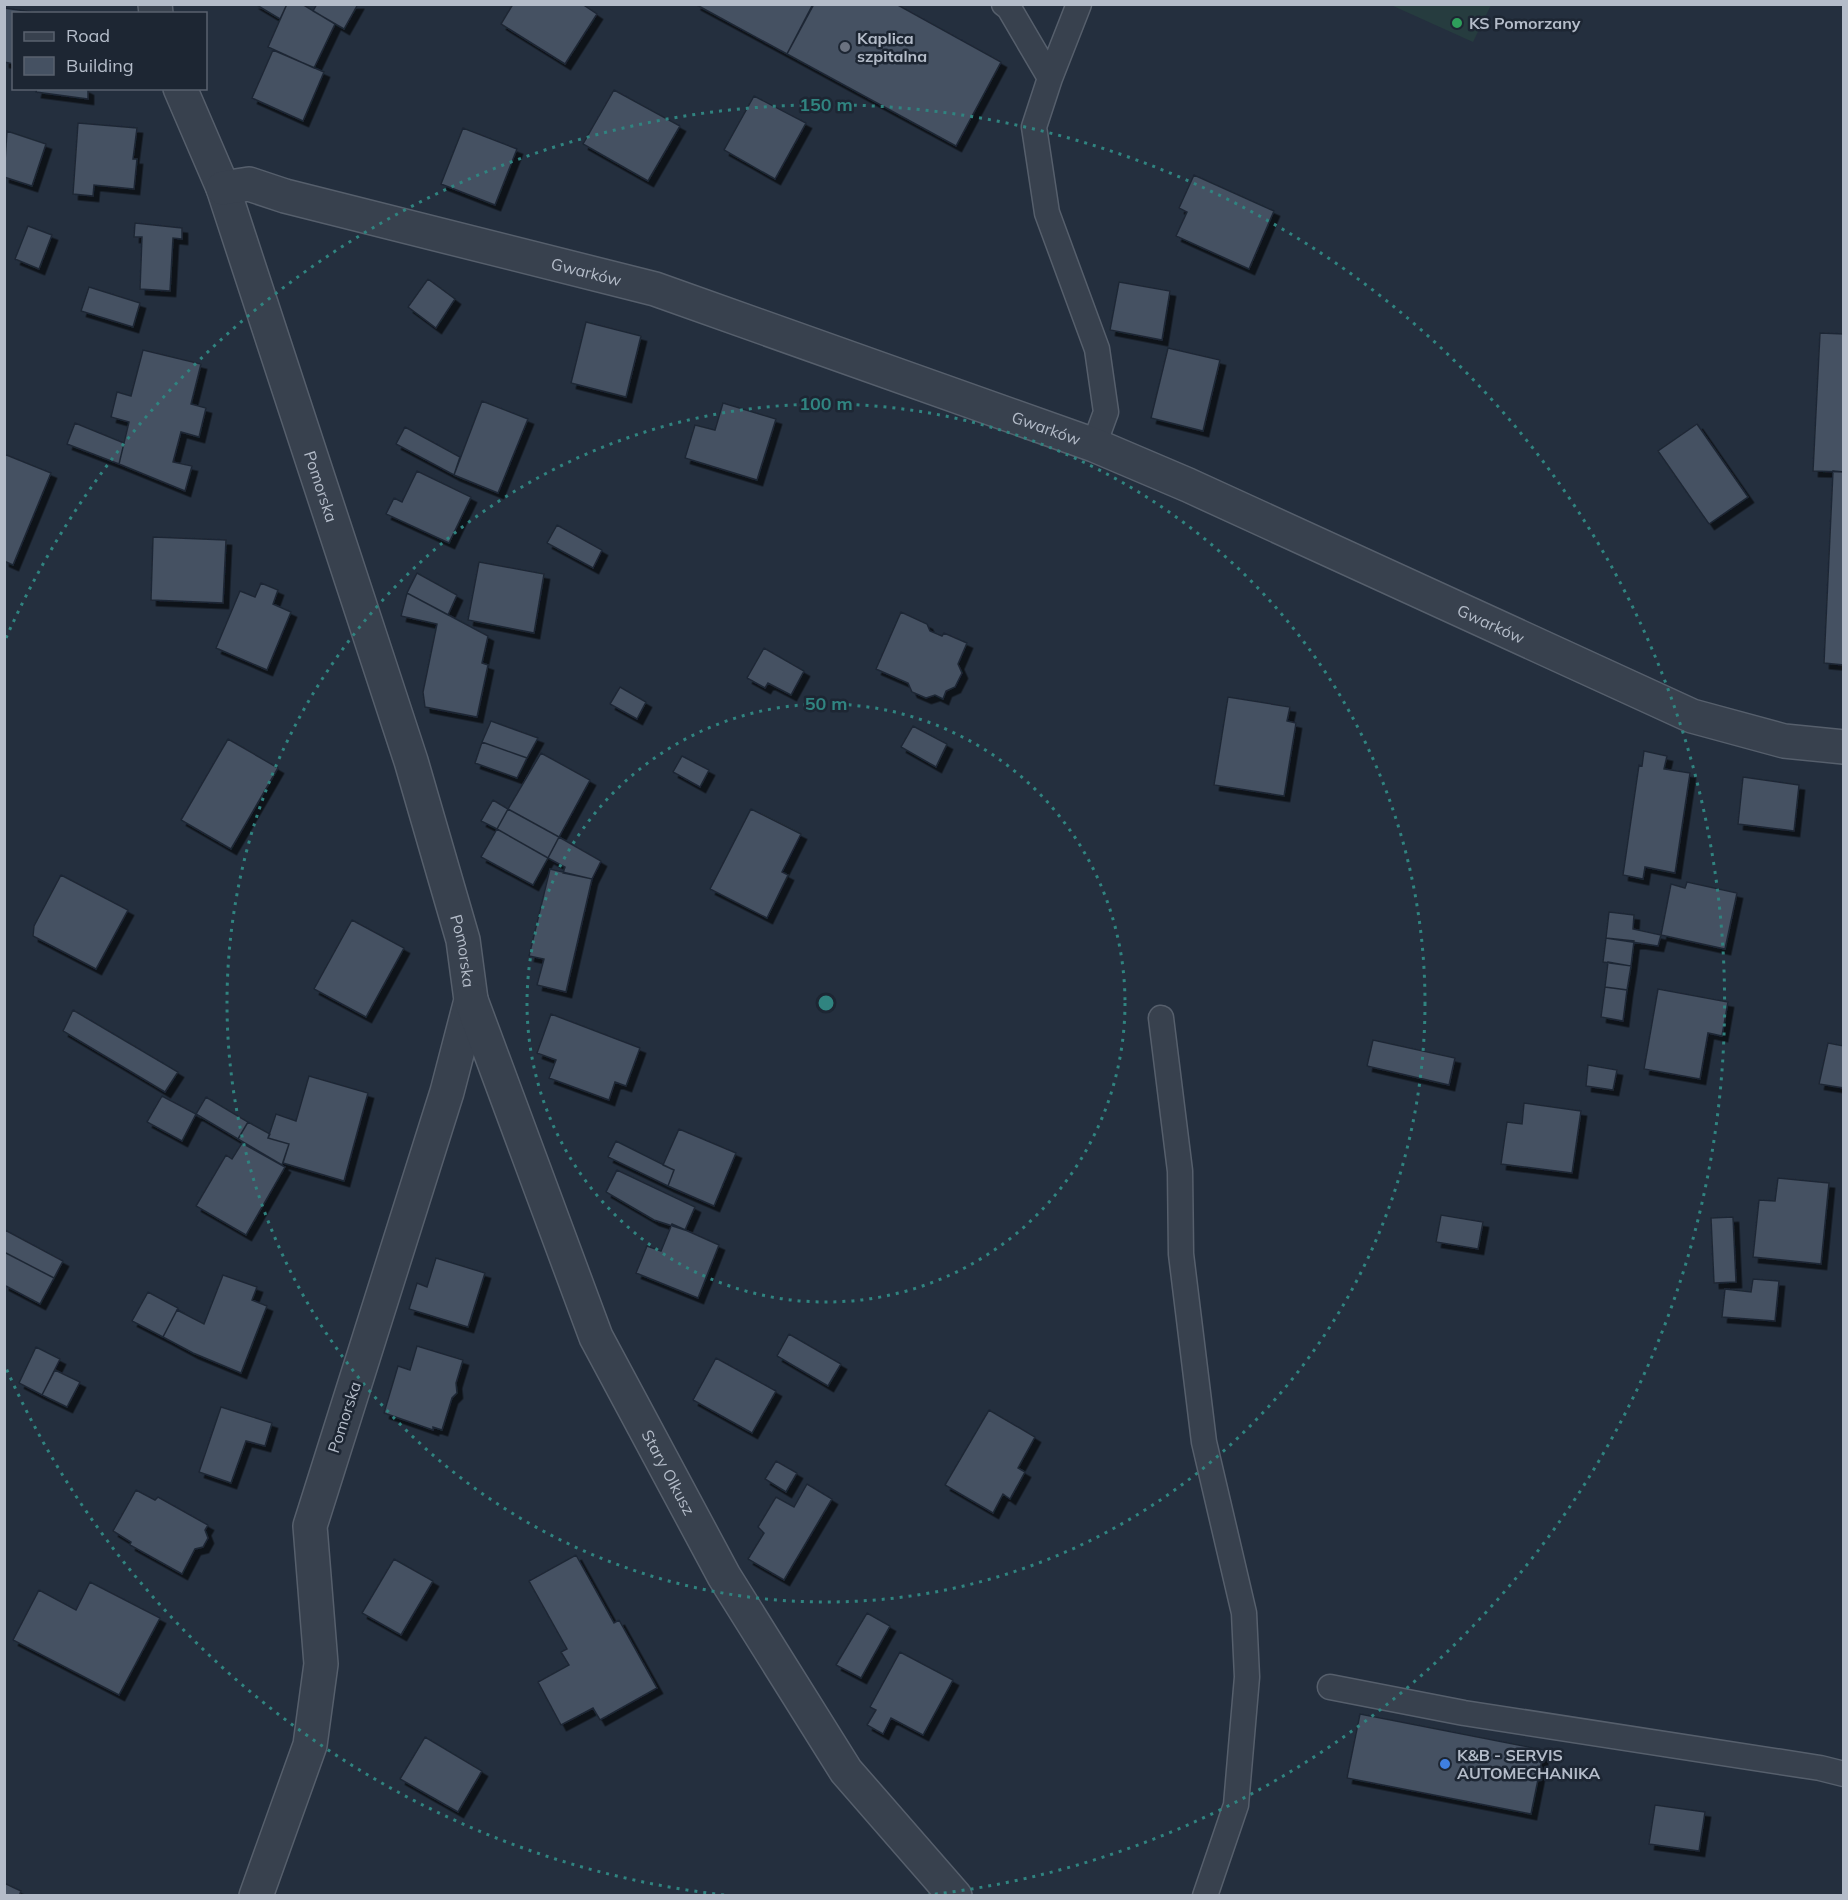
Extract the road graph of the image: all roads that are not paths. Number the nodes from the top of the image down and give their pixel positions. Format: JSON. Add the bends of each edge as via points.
{"nodes":[{"id":1,"x":1004,"y":4,"type":"edge"},
{"id":2,"x":1079,"y":4,"type":"edge"},
{"id":3,"x":1050,"y":78,"type":"junction"},
{"id":4,"x":181,"y":90,"type":"edge"},
{"id":5,"x":223,"y":188,"type":"junction"},
{"id":6,"x":1094,"y":445,"type":"junction"},
{"id":7,"x":1844,"y":747,"type":"edge"},
{"id":8,"x":471,"y":1000,"type":"junction"},
{"id":9,"x":1161,"y":1018,"type":"dead end"},
{"id":10,"x":1330,"y":1687,"type":"dead end"},
{"id":11,"x":1844,"y":1774,"type":"edge"},
{"id":12,"x":256,"y":1896,"type":"edge"},
{"id":13,"x":955,"y":1896,"type":"edge"},
{"id":14,"x":1204,"y":1896,"type":"edge"}],
"edges":[{"from":1,"to":3,"type":"lane"},
{"from":2,"to":3,"type":"lane"},
{"from":3,"to":6,"type":"lane","via":[[1034,128],[1047,213],[1097,349],[1106,412]]},
{"from":4,"to":5,"type":"street","name":"Pomorska"},
{"from":5,"to":6,"type":"street","name":"Gwarków","via":[[249,184],[655,289]]},
{"from":5,"to":8,"type":"street","name":"Pomorska","via":[[411,761],[463,940]]},
{"from":6,"to":7,"type":"street","name":"Gwarków","via":[[1692,716],[1784,741]]},
{"from":8,"to":12,"type":"street","name":"Pomorska","via":[[447,1092],[310,1526],[321,1664],[310,1745]]},
{"from":8,"to":13,"type":"street","name":"Stary Olkusz","via":[[596,1337],[724,1576],[846,1771]]},
{"from":9,"to":14,"type":"lane","via":[[1180,1172],[1181,1254],[1204,1442],[1244,1613],[1247,1677],[1236,1805]]},
{"from":10,"to":11,"type":"lane","via":[[1464,1713]]}]}
